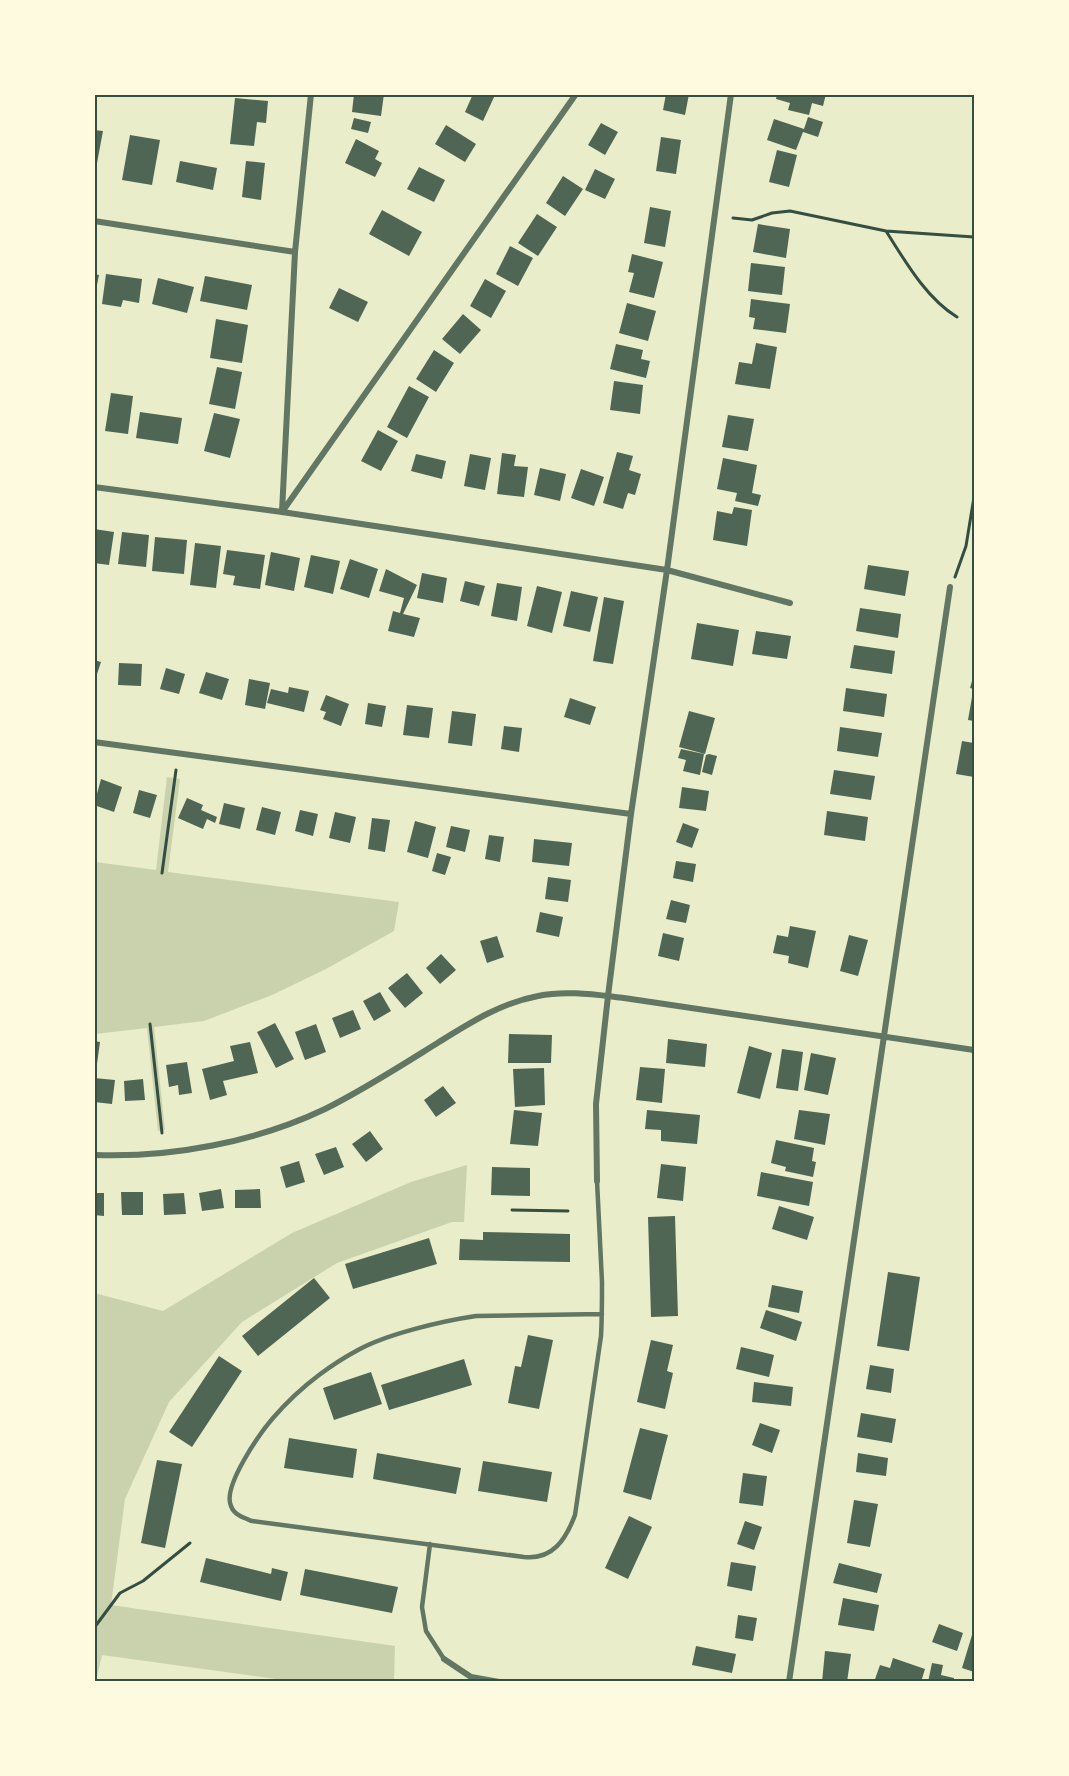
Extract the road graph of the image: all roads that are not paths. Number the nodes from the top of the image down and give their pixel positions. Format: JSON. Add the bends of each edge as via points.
{"nodes":[{"id":1,"x":311,"y":94,"type":"edge"},
{"id":2,"x":576,"y":94,"type":"edge"},
{"id":3,"x":731,"y":94,"type":"edge"},
{"id":4,"x":94,"y":221,"type":"edge"},
{"id":5,"x":295,"y":252,"type":"junction"},
{"id":6,"x":94,"y":487,"type":"edge"},
{"id":7,"x":282,"y":512,"type":"junction"},
{"id":8,"x":667,"y":570,"type":"junction"},
{"id":9,"x":950,"y":587,"type":"road end"},
{"id":10,"x":790,"y":603,"type":"dead end"},
{"id":11,"x":94,"y":742,"type":"edge"},
{"id":12,"x":631,"y":814,"type":"junction"},
{"id":13,"x":608,"y":996,"type":"junction"},
{"id":14,"x":884,"y":1036,"type":"junction"},
{"id":15,"x":975,"y":1050,"type":"edge"},
{"id":16,"x":94,"y":1155,"type":"edge"},
{"id":17,"x":597,"y":1181,"type":"joint"},
{"id":18,"x":602,"y":1314,"type":"junction"},
{"id":19,"x":430,"y":1544,"type":"junction"},
{"id":20,"x":444,"y":1659,"type":"joint"},
{"id":21,"x":499,"y":1682,"type":"edge"},
{"id":22,"x":789,"y":1682,"type":"edge"}],
"edges":[{"from":1,"to":5,"type":"street"},
{"from":2,"to":7,"type":"street"},
{"from":3,"to":8,"type":"street"},
{"from":4,"to":5,"type":"street"},
{"from":5,"to":7,"type":"street"},
{"from":6,"to":7,"type":"street"},
{"from":7,"to":8,"type":"street"},
{"from":8,"to":10,"type":"street"},
{"from":8,"to":12,"type":"street"},
{"from":9,"to":14,"type":"street"},
{"from":11,"to":12,"type":"street"},
{"from":12,"to":13,"type":"street"},
{"from":13,"to":14,"type":"street"},
{"from":13,"to":16,"type":"street","via":[[540,995],[509,1003],[324,1110],[282,1126],[197,1148]]},
{"from":13,"to":17,"type":"street","via":[[596,1104]]},
{"from":14,"to":15,"type":"street"},
{"from":14,"to":22,"type":"street"},
{"from":17,"to":18,"type":"lane"},
{"from":18,"to":19,"type":"lane","via":[[575,1515],[568,1533],[547,1554],[532,1557]]},
{"from":18,"to":19,"type":"lane","via":[[476,1316],[381,1340],[338,1362],[301,1390],[273,1419],[233,1480],[231,1506],[246,1519]]},
{"from":19,"to":20,"type":"lane","via":[[422,1607],[426,1631]]},
{"from":20,"to":21,"type":"street","via":[[471,1677]]}]}
